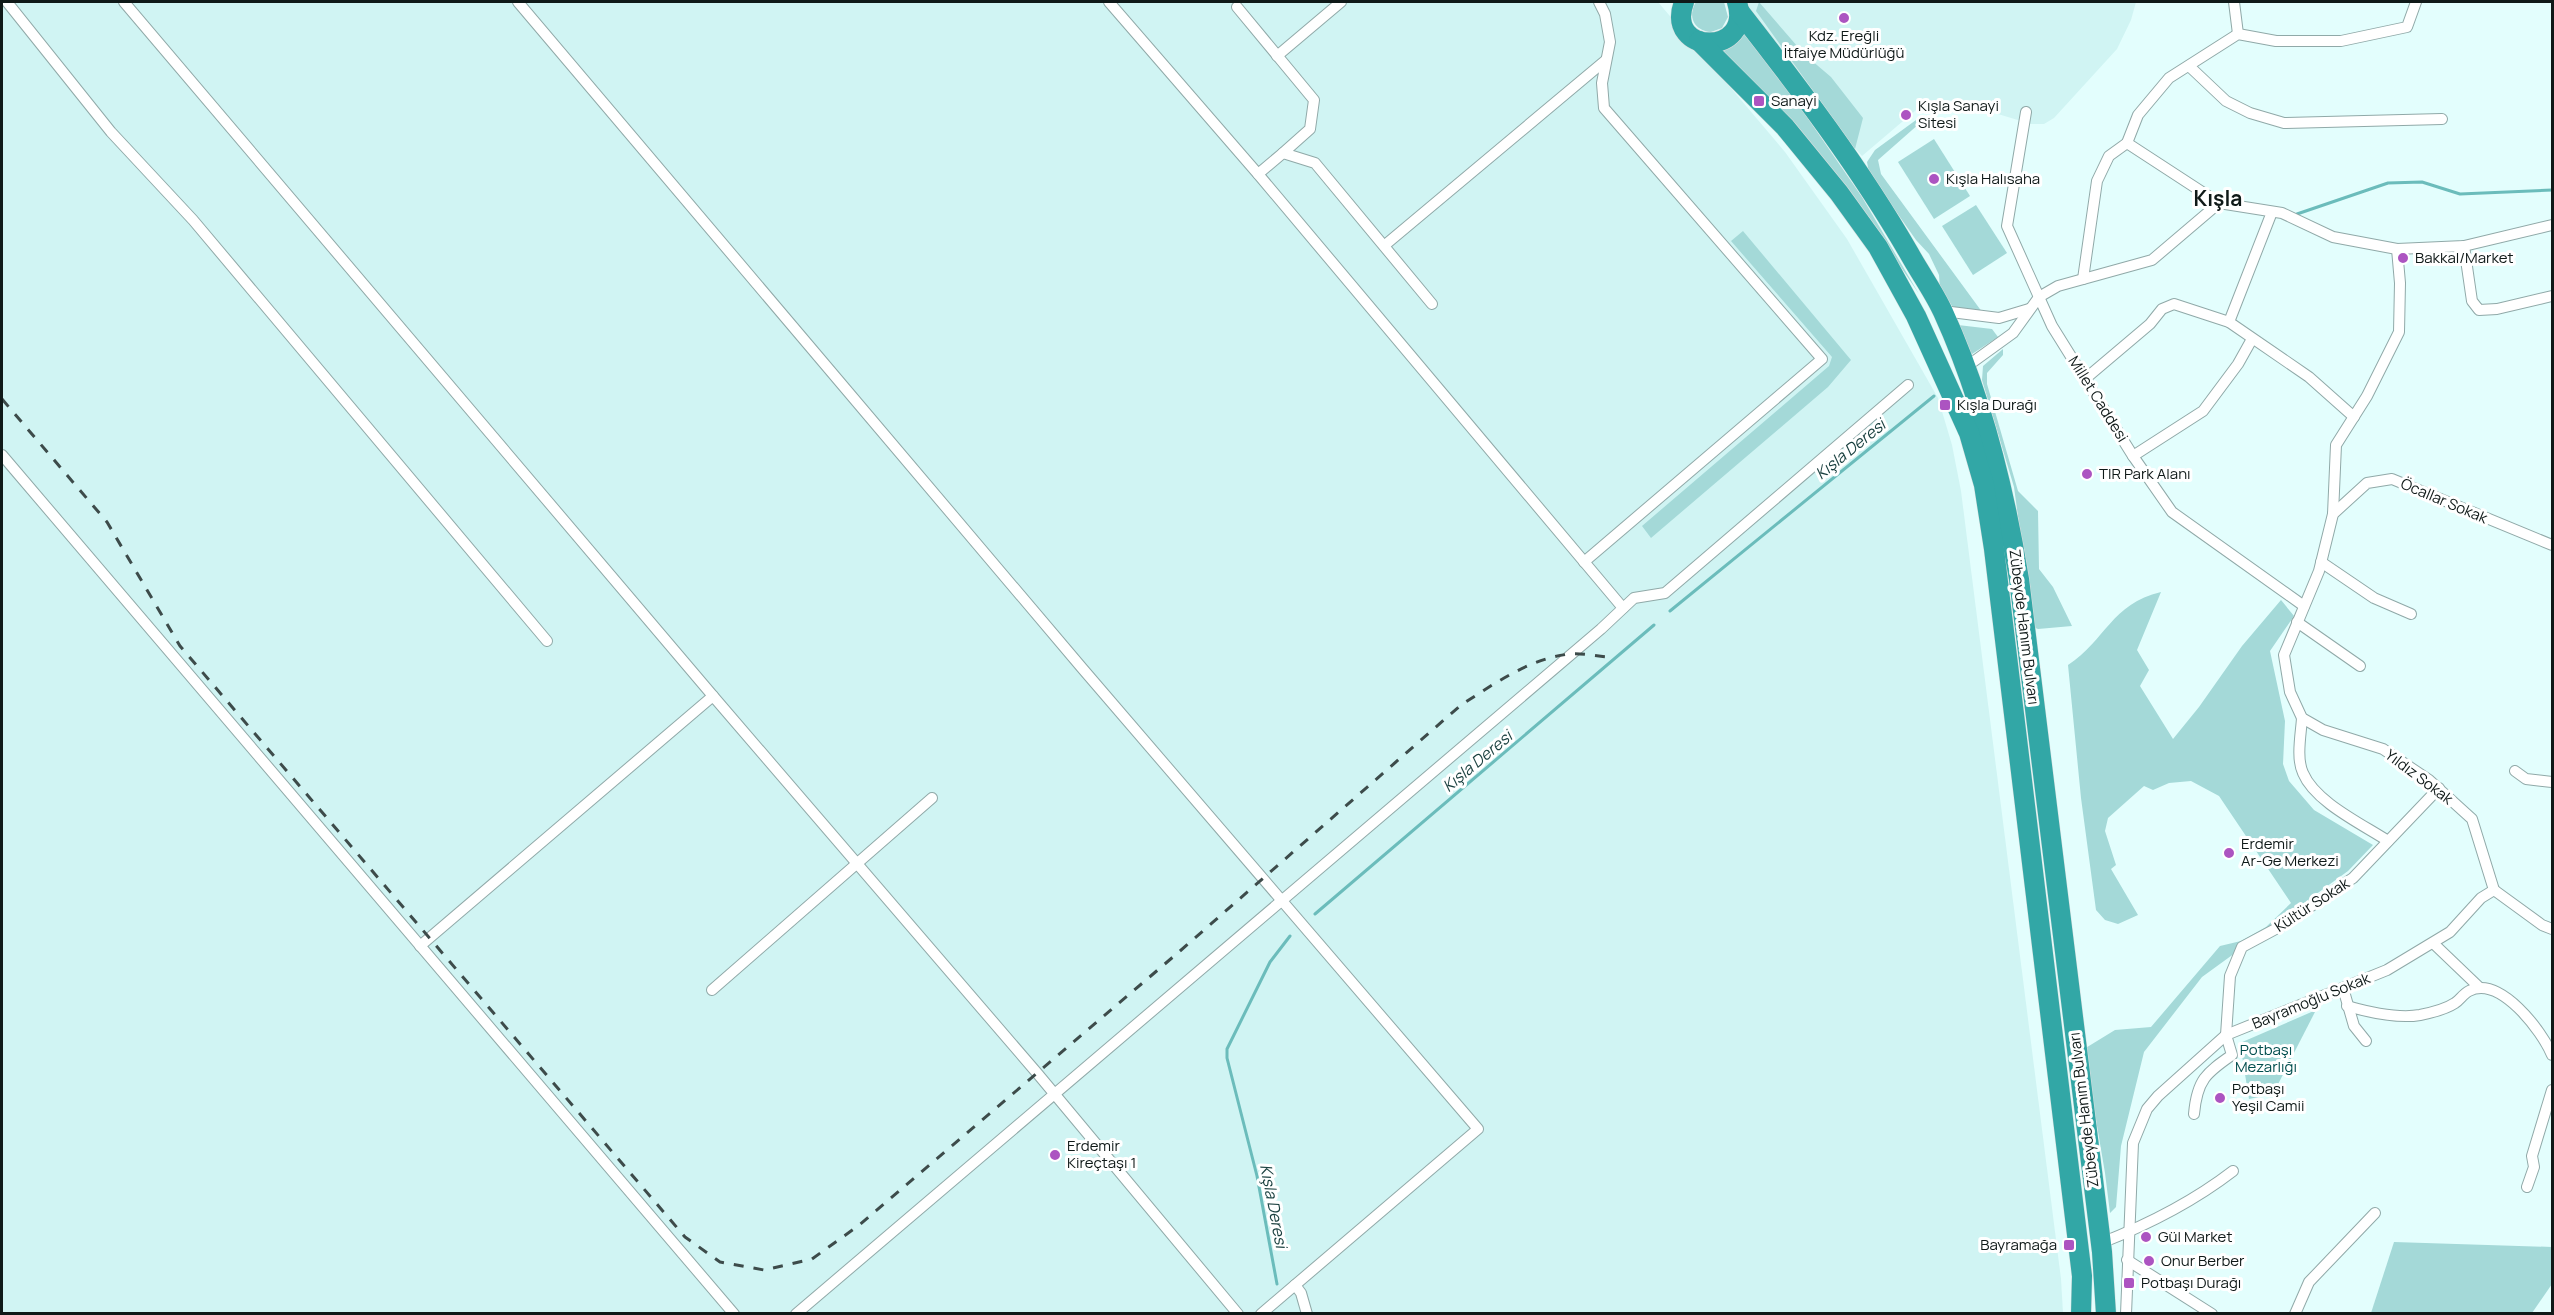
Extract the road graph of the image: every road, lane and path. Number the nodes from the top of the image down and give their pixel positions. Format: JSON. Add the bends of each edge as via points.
{"nodes":[{"id":1,"x":7,"y":2,"type":"edge"},
{"id":2,"x":124,"y":2,"type":"edge"},
{"id":3,"x":518,"y":2,"type":"edge"},
{"id":4,"x":1109,"y":2,"type":"edge"},
{"id":5,"x":1341,"y":2,"type":"edge"},
{"id":6,"x":1599,"y":2,"type":"edge"},
{"id":7,"x":1667,"y":2,"type":"edge"},
{"id":8,"x":2234,"y":2,"type":"edge"},
{"id":9,"x":2416,"y":2,"type":"edge"},
{"id":10,"x":1738,"y":6,"type":"edge"},
{"id":11,"x":1237,"y":7,"type":"dead end"},
{"id":12,"x":1683,"y":11,"type":"edge"},
{"id":13,"x":2238,"y":34,"type":"junction"},
{"id":14,"x":1699,"y":42,"type":"junction"},
{"id":15,"x":1277,"y":56,"type":"junction"},
{"id":16,"x":1606,"y":60,"type":"junction"},
{"id":17,"x":2189,"y":66,"type":"junction"},
{"id":18,"x":2026,"y":112,"type":"dead end"},
{"id":19,"x":2442,"y":119,"type":"dead end"},
{"id":20,"x":2127,"y":143,"type":"junction"},
{"id":21,"x":1283,"y":153,"type":"junction"},
{"id":22,"x":1258,"y":174,"type":"junction"},
{"id":23,"x":2219,"y":203,"type":"junction"},
{"id":24,"x":2272,"y":212,"type":"junction"},
{"id":25,"x":2553,"y":225,"type":"edge"},
{"id":26,"x":1385,"y":245,"type":"junction"},
{"id":27,"x":2464,"y":246,"type":"junction"},
{"id":28,"x":2397,"y":249,"type":"junction"},
{"id":29,"x":2083,"y":279,"type":"junction"},
{"id":30,"x":2553,"y":296,"type":"edge"},
{"id":31,"x":2039,"y":297,"type":"junction"},
{"id":32,"x":1432,"y":304,"type":"dead end"},
{"id":33,"x":2029,"y":309,"type":"junction"},
{"id":34,"x":1943,"y":311,"type":"junction"},
{"id":35,"x":2229,"y":322,"type":"junction"},
{"id":36,"x":2252,"y":339,"type":"junction"},
{"id":37,"x":1966,"y":367,"type":"junction"},
{"id":38,"x":2085,"y":379,"type":"junction"},
{"id":39,"x":1908,"y":385,"type":"dead end"},
{"id":40,"x":2354,"y":417,"type":"junction"},
{"id":41,"x":2,"y":455,"type":"edge"},
{"id":42,"x":2133,"y":456,"type":"junction"},
{"id":43,"x":2334,"y":514,"type":"junction"},
{"id":44,"x":2553,"y":545,"type":"edge"},
{"id":45,"x":1584,"y":562,"type":"junction"},
{"id":46,"x":2321,"y":562,"type":"junction"},
{"id":47,"x":2304,"y":606,"type":"junction"},
{"id":48,"x":1623,"y":608,"type":"junction"},
{"id":49,"x":2411,"y":614,"type":"dead end"},
{"id":50,"x":2297,"y":622,"type":"junction"},
{"id":51,"x":547,"y":641,"type":"dead end"},
{"id":52,"x":2360,"y":666,"type":"dead end"},
{"id":53,"x":712,"y":696,"type":"junction"},
{"id":54,"x":2302,"y":718,"type":"junction"},
{"id":55,"x":2515,"y":771,"type":"dead end"},
{"id":56,"x":2553,"y":782,"type":"edge"},
{"id":57,"x":2439,"y":789,"type":"junction"},
{"id":58,"x":932,"y":798,"type":"dead end"},
{"id":59,"x":2388,"y":842,"type":"junction"},
{"id":60,"x":858,"y":864,"type":"junction"},
{"id":61,"x":2494,"y":890,"type":"junction"},
{"id":62,"x":1282,"y":900,"type":"junction"},
{"id":63,"x":2553,"y":930,"type":"edge"},
{"id":64,"x":2433,"y":943,"type":"junction"},
{"id":65,"x":420,"y":946,"type":"junction"},
{"id":66,"x":2343,"y":988,"type":"junction"},
{"id":67,"x":2480,"y":988,"type":"junction"},
{"id":68,"x":712,"y":990,"type":"dead end"},
{"id":69,"x":2347,"y":1006,"type":"junction"},
{"id":70,"x":2226,"y":1035,"type":"junction"},
{"id":71,"x":2366,"y":1041,"type":"dead end"},
{"id":72,"x":2553,"y":1056,"type":"edge"},
{"id":73,"x":2553,"y":1090,"type":"edge"},
{"id":74,"x":1055,"y":1095,"type":"junction"},
{"id":75,"x":2194,"y":1114,"type":"dead end"},
{"id":76,"x":2234,"y":1171,"type":"dead end"},
{"id":77,"x":2527,"y":1187,"type":"dead end"},
{"id":78,"x":2375,"y":1213,"type":"dead end"},
{"id":79,"x":2130,"y":1230,"type":"junction"},
{"id":80,"x":2101,"y":1243,"type":"junction"},
{"id":81,"x":2127,"y":1260,"type":"junction"},
{"id":82,"x":1295,"y":1285,"type":"junction"},
{"id":83,"x":734,"y":1314,"type":"edge"},
{"id":84,"x":796,"y":1314,"type":"edge"},
{"id":85,"x":1238,"y":1314,"type":"edge"},
{"id":86,"x":1261,"y":1314,"type":"edge"},
{"id":87,"x":1307,"y":1314,"type":"edge"},
{"id":88,"x":2081,"y":1314,"type":"edge"},
{"id":89,"x":2106,"y":1314,"type":"edge"},
{"id":90,"x":2126,"y":1314,"type":"edge"},
{"id":91,"x":2212,"y":1314,"type":"edge"},
{"id":92,"x":2295,"y":1314,"type":"edge"}],
"edges":[{"from":1,"to":51,"type":"street","via":[[111,132],[193,220]]},
{"from":2,"to":53,"type":"street"},
{"from":3,"to":62,"type":"street"},
{"from":4,"to":22,"type":"street"},
{"from":5,"to":15,"type":"street"},
{"from":6,"to":16,"type":"street","via":[[1610,42]]},
{"from":7,"to":12,"type":"highway","name":"Zübeyde Hanım Bulvarı"},
{"from":8,"to":13,"type":"street"},
{"from":9,"to":13,"type":"street","via":[[2407,27],[2342,41],[2276,41]]},
{"from":10,"to":14,"type":"highway","name":"Zübeyde Hanım Bulvarı","via":[[1734,30],[1728,38]]},
{"from":10,"to":34,"type":"highway","name":"Zübeyde Hanım Bulvarı","via":[[1853,165]]},
{"from":11,"to":15,"type":"street"},
{"from":12,"to":14,"type":"highway","name":"Zübeyde Hanım Bulvarı","via":[[1685,29]]},
{"from":13,"to":17,"type":"street"},
{"from":14,"to":88,"type":"highway","name":"Zübeyde Hanım Bulvarı","via":[[1785,127],[1878,247],[1916,316],[1970,433],[1984,485],[1994,549],[2082,1276]]},
{"from":15,"to":21,"type":"street","via":[[1314,100],[1310,129]]},
{"from":16,"to":26,"type":"street"},
{"from":16,"to":45,"type":"street","via":[[1602,83],[1604,108],[1821,360]]},
{"from":17,"to":19,"type":"street","via":[[2226,101],[2284,123]]},
{"from":17,"to":20,"type":"street","via":[[2169,78],[2138,115]]},
{"from":18,"to":31,"type":"street","name":"Millet Caddesi","via":[[2007,226]]},
{"from":20,"to":23,"type":"street"},
{"from":20,"to":29,"type":"street","via":[[2109,156],[2097,181]]},
{"from":21,"to":22,"type":"street"},
{"from":21,"to":26,"type":"street","via":[[1315,163]]},
{"from":22,"to":45,"type":"street"},
{"from":23,"to":24,"type":"street"},
{"from":23,"to":29,"type":"street","via":[[2152,260]]},
{"from":24,"to":28,"type":"street","via":[[2333,237]]},
{"from":24,"to":35,"type":"street"},
{"from":25,"to":27,"type":"street"},
{"from":26,"to":32,"type":"street"},
{"from":27,"to":28,"type":"street"},
{"from":27,"to":30,"type":"street","via":[[2472,301],[2479,310]]},
{"from":28,"to":40,"type":"street","via":[[2399,332]]},
{"from":29,"to":31,"type":"street"},
{"from":31,"to":33,"type":"street"},
{"from":31,"to":38,"type":"street","name":"Millet Caddesi"},
{"from":33,"to":34,"type":"street","via":[[1999,318]]},
{"from":33,"to":37,"type":"street","via":[[2013,333]]},
{"from":34,"to":37,"type":"highway","name":"Zübeyde Hanım Bulvarı"},
{"from":35,"to":36,"type":"street"},
{"from":35,"to":38,"type":"street","via":[[2174,303],[2162,309],[2150,324]]},
{"from":36,"to":40,"type":"street","via":[[2309,377]]},
{"from":36,"to":42,"type":"street","via":[[2204,411]]},
{"from":37,"to":80,"type":"highway","name":"Zübeyde Hanım Bulvarı","via":[[2007,504],[2019,579]]},
{"from":38,"to":42,"type":"street","name":"Millet Caddesi"},
{"from":39,"to":48,"type":"street","via":[[1665,593],[1634,598]]},
{"from":40,"to":43,"type":"street","via":[[2336,445]]},
{"from":41,"to":65,"type":"street"},
{"from":42,"to":47,"type":"street","name":"Millet Caddesi","via":[[2172,512]]},
{"from":43,"to":44,"type":"street","name":"Öcallar Sokak","via":[[2367,483],[2392,479]]},
{"from":43,"to":46,"type":"street"},
{"from":45,"to":48,"type":"street"},
{"from":46,"to":47,"type":"street"},
{"from":46,"to":49,"type":"street","via":[[2374,598]]},
{"from":47,"to":50,"type":"street"},
{"from":48,"to":62,"type":"street"},
{"from":50,"to":52,"type":"street"},
{"from":50,"to":54,"type":"street","via":[[2284,655],[2290,692]]},
{"from":53,"to":60,"type":"street"},
{"from":53,"to":65,"type":"street"},
{"from":54,"to":57,"type":"street","name":"Yıldız Sokak","via":[[2323,730],[2383,749]]},
{"from":54,"to":59,"type":"street","via":[[2300,763],[2317,794]]},
{"from":55,"to":56,"type":"street","via":[[2526,779]]},
{"from":57,"to":59,"type":"street","name":"Kültür Sokak"},
{"from":57,"to":61,"type":"street","name":"Yıldız Sokak","via":[[2472,819]]},
{"from":58,"to":60,"type":"street"},
{"from":59,"to":70,"type":"street","name":"Kültür Sokak","via":[[2353,878],[2242,947],[2230,976]]},
{"from":60,"to":68,"type":"street"},
{"from":60,"to":74,"type":"street"},
{"from":61,"to":63,"type":"street"},
{"from":61,"to":64,"type":"street","name":"Bayramoğlu Sokak"},
{"from":62,"to":74,"type":"street"},
{"from":62,"to":82,"type":"street","via":[[1478,1129]]},
{"from":64,"to":66,"type":"street","name":"Bayramoğlu Sokak"},
{"from":64,"to":67,"type":"street"},
{"from":65,"to":83,"type":"street"},
{"from":66,"to":69,"type":"street"},
{"from":66,"to":70,"type":"street","name":"Bayramoğlu Sokak"},
{"from":67,"to":69,"type":"street","via":[[2454,1004],[2419,1015]]},
{"from":67,"to":72,"type":"street","via":[[2494,991],[2513,1003],[2546,1039]]},
{"from":69,"to":71,"type":"street","via":[[2354,1026]]},
{"from":70,"to":75,"type":"street","name":"Kültür Sokak","via":[[2232,1055],[2207,1072],[2196,1095]]},
{"from":70,"to":79,"type":"street","name":"Bayramoğlu Sokak","via":[[2147,1109],[2133,1143]]},
{"from":73,"to":77,"type":"street","via":[[2532,1156],[2535,1167]]},
{"from":74,"to":84,"type":"street"},
{"from":74,"to":85,"type":"street"},
{"from":76,"to":79,"type":"street","via":[[2211,1188]]},
{"from":78,"to":92,"type":"street","via":[[2309,1282]]},
{"from":79,"to":80,"type":"street"},
{"from":79,"to":81,"type":"street","name":"Bayramoğlu Sokak"},
{"from":80,"to":89,"type":"highway","name":"Zübeyde Hanım Bulvarı"},
{"from":81,"to":90,"type":"street","name":"Bayramoğlu Sokak"},
{"from":81,"to":91,"type":"street"},
{"from":82,"to":86,"type":"street"},
{"from":82,"to":87,"type":"street"}]}
